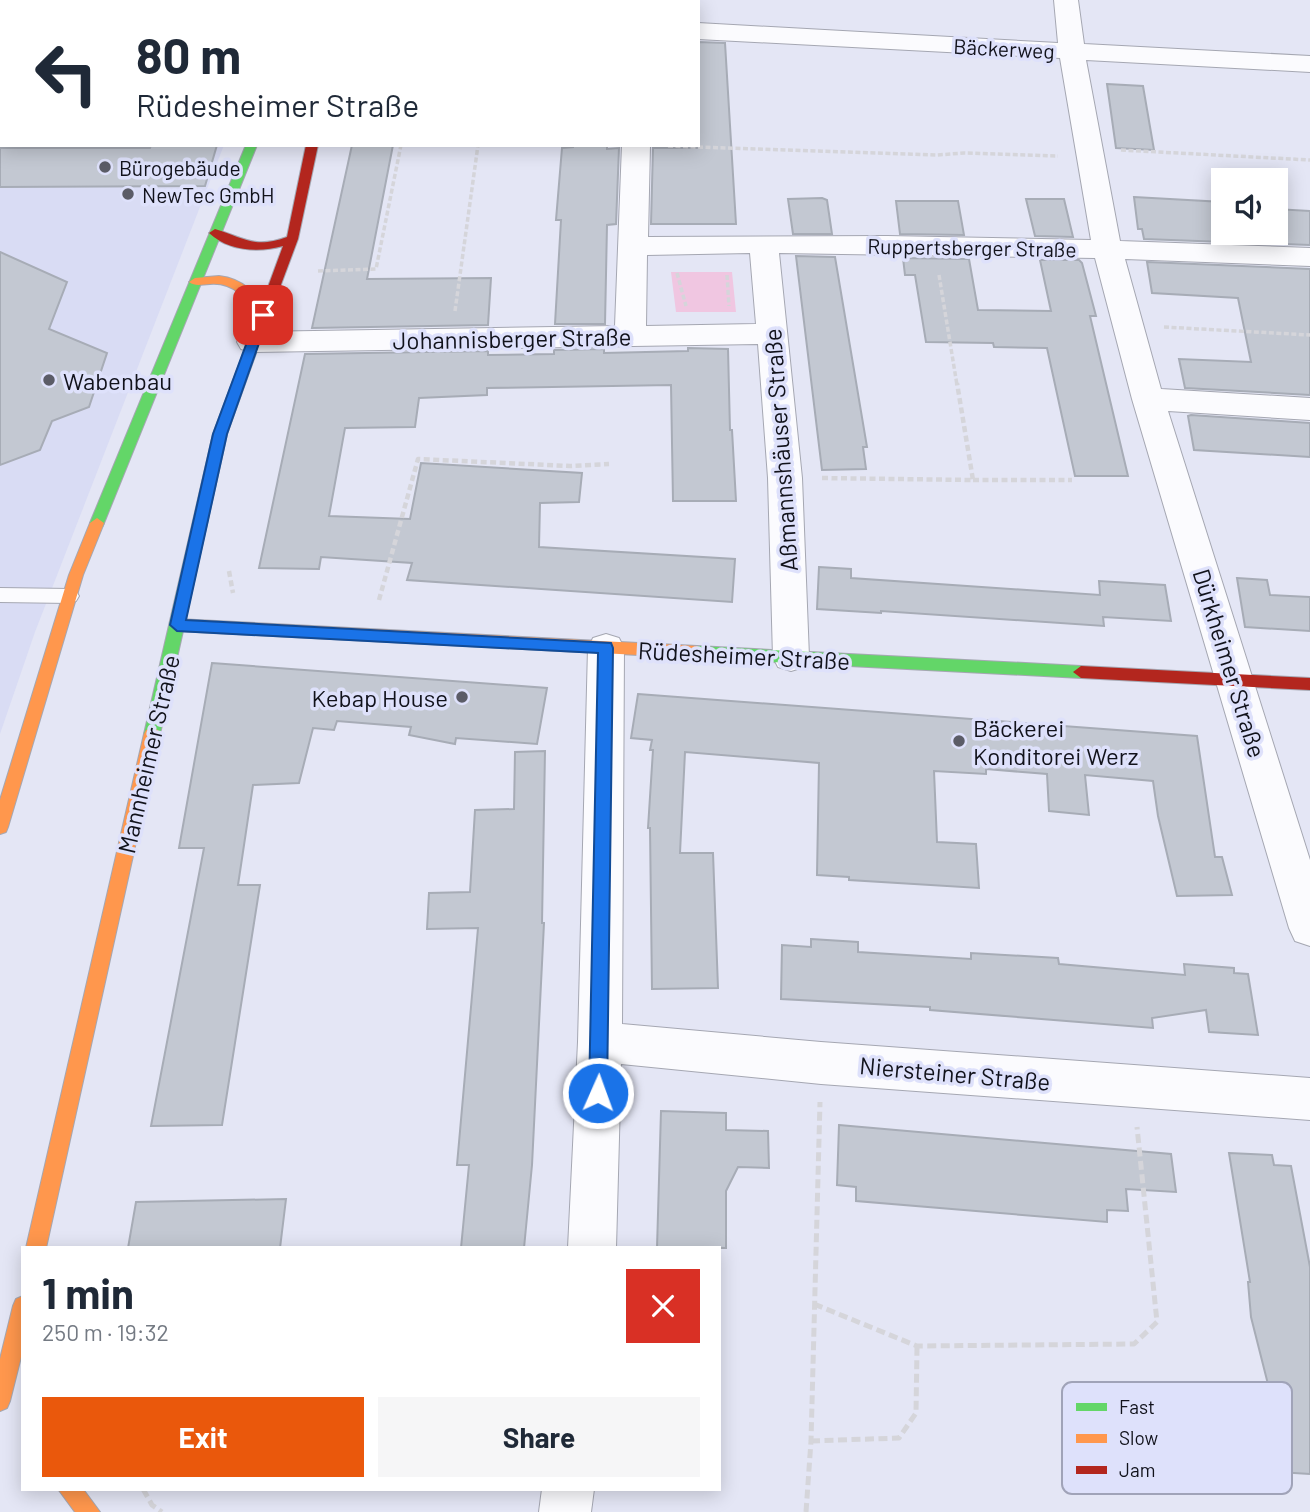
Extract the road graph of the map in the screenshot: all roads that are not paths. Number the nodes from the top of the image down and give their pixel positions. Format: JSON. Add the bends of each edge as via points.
{"nodes":[{"id":1,"x":1066,"y":0,"type":"edge"},
{"id":2,"x":700,"y":31,"type":"edge"},
{"id":3,"x":1072,"y":52,"type":"junction"},
{"id":4,"x":1310,"y":64,"type":"edge"},
{"id":5,"x":251,"y":147,"type":"edge"},
{"id":6,"x":312,"y":147,"type":"edge"},
{"id":7,"x":636,"y":147,"type":"edge"},
{"id":8,"x":215,"y":233,"type":"junction"},
{"id":9,"x":292,"y":239,"type":"junction"},
{"id":10,"x":764,"y":244,"type":"junction"},
{"id":11,"x":633,"y":246,"type":"junction"},
{"id":12,"x":1107,"y":248,"type":"junction"},
{"id":13,"x":1310,"y":257,"type":"edge"},
{"id":14,"x":195,"y":282,"type":"junction"},
{"id":15,"x":258,"y":329,"type":"junction"},
{"id":16,"x":773,"y":334,"type":"junction"},
{"id":17,"x":630,"y":336,"type":"junction"},
{"id":18,"x":1148,"y":399,"type":"junction"},
{"id":19,"x":1310,"y":410,"type":"edge"},
{"id":20,"x":0,"y":595,"type":"edge"},
{"id":21,"x":70,"y":596,"type":"junction"},
{"id":22,"x":177,"y":625,"type":"junction"},
{"id":23,"x":606,"y":648,"type":"junction"},
{"id":24,"x":791,"y":657,"type":"junction"},
{"id":25,"x":1235,"y":680,"type":"junction"},
{"id":26,"x":1310,"y":684,"type":"edge"},
{"id":27,"x":0,"y":827,"type":"edge"},
{"id":28,"x":1310,"y":928,"type":"edge"},
{"id":29,"x":600,"y":1042,"type":"junction"},
{"id":30,"x":1310,"y":1100,"type":"edge"},
{"id":31,"x":36,"y":1246,"type":"edge"},
{"id":32,"x":592,"y":1246,"type":"edge"},
{"id":33,"x":21,"y":1314,"type":"edge"},
{"id":34,"x":2,"y":1388,"type":"edge"},
{"id":35,"x":0,"y":1401,"type":"edge"},
{"id":36,"x":17,"y":1404,"type":"dead end"},
{"id":37,"x":71,"y":1491,"type":"edge"},
{"id":38,"x":568,"y":1491,"type":"edge"},
{"id":39,"x":89,"y":1512,"type":"edge"},
{"id":40,"x":565,"y":1512,"type":"edge"}],
"edges":[{"from":1,"to":3,"type":"street","name":"Dürkheimer Straße"},
{"from":2,"to":3,"type":"street","name":"Bäckerweg"},
{"from":3,"to":4,"type":"street","name":"Bäckerweg"},
{"from":3,"to":12,"type":"street","name":"Dürkheimer Straße"},
{"from":5,"to":8,"type":"main road"},
{"from":6,"to":9,"type":"main road","name":"Mannheimer Straße"},
{"from":7,"to":11,"type":"street"},
{"from":8,"to":9,"type":"main road","via":[[257,250]]},
{"from":8,"to":14,"type":"main road"},
{"from":9,"to":15,"type":"main road","name":"Mannheimer Straße"},
{"from":10,"to":11,"type":"street","name":"Ruppertsberger Straße"},
{"from":10,"to":12,"type":"street","name":"Ruppertsberger Straße"},
{"from":10,"to":16,"type":"street","name":"Aßmannshäuser Straße"},
{"from":11,"to":17,"type":"street"},
{"from":12,"to":13,"type":"street","name":"Ruppertsberger Straße"},
{"from":12,"to":18,"type":"street","name":"Dürkheimer Straße"},
{"from":14,"to":15,"type":"main road","via":[[230,278],[246,288]]},
{"from":14,"to":21,"type":"main road"},
{"from":15,"to":17,"type":"street","name":"Johannisberger Straße","via":[[451,339]]},
{"from":15,"to":22,"type":"main road","name":"Mannheimer Straße","via":[[220,434]]},
{"from":16,"to":17,"type":"street","name":"Johannisberger Straße"},
{"from":16,"to":24,"type":"street","name":"Aßmannshäuser Straße","via":[[785,478]]},
{"from":18,"to":19,"type":"street"},
{"from":18,"to":25,"type":"street","name":"Dürkheimer Straße"},
{"from":20,"to":21,"type":"lane"},
{"from":21,"to":27,"type":"main road"},
{"from":22,"to":23,"type":"main road","name":"Rüdesheimer Straße"},
{"from":22,"to":31,"type":"main road","name":"Mannheimer Straße"},
{"from":23,"to":24,"type":"main road","name":"Rüdesheimer Straße"},
{"from":23,"to":29,"type":"street"},
{"from":24,"to":25,"type":"main road","name":"Rüdesheimer Straße"},
{"from":25,"to":26,"type":"main road","name":"Rüdesheimer Straße"},
{"from":25,"to":28,"type":"street","name":"Dürkheimer Straße"},
{"from":29,"to":30,"type":"street","name":"Niersteiner Straße"},
{"from":29,"to":32,"type":"street"},
{"from":33,"to":34,"type":"main road"},
{"from":34,"to":35,"type":"main road"},
{"from":34,"to":36,"type":"main road"},
{"from":37,"to":39,"type":"main road"},
{"from":38,"to":40,"type":"street"}]}
